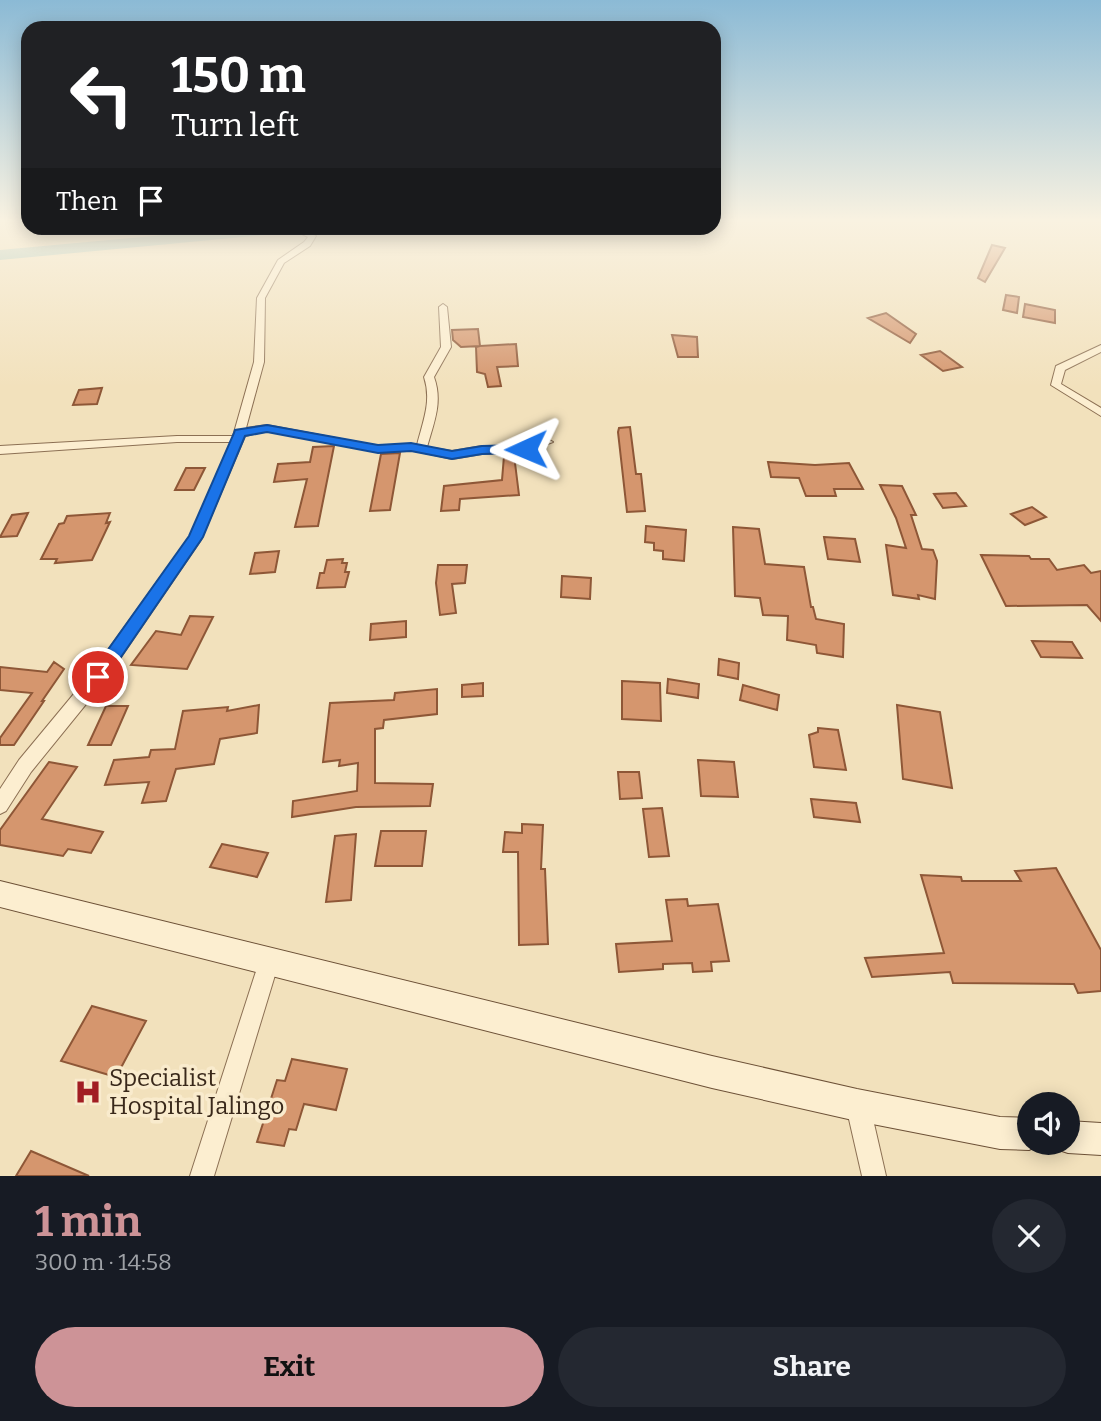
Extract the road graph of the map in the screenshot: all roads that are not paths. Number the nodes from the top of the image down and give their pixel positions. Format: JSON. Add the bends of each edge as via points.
{"nodes":[{"id":1,"x":273,"y":277,"type":"edge"},
{"id":2,"x":443,"y":307,"type":"dead end"},
{"id":3,"x":1101,"y":348,"type":"edge"},
{"id":4,"x":1101,"y":412,"type":"edge"},
{"id":5,"x":239,"y":436,"type":"junction"},
{"id":6,"x":547,"y":442,"type":"dead end"},
{"id":7,"x":421,"y":449,"type":"junction"},
{"id":8,"x":0,"y":450,"type":"edge"},
{"id":9,"x":0,"y":805,"type":"edge"},
{"id":10,"x":0,"y":894,"type":"edge"},
{"id":11,"x":269,"y":962,"type":"junction"},
{"id":12,"x":857,"y":1105,"type":"junction"},
{"id":13,"x":1017,"y":1134,"type":"edge"},
{"id":14,"x":1080,"y":1138,"type":"edge"},
{"id":15,"x":1101,"y":1139,"type":"edge"},
{"id":16,"x":202,"y":1176,"type":"edge"},
{"id":17,"x":874,"y":1176,"type":"edge"}],
"edges":[{"from":1,"to":5,"type":"street","via":[[261,298],[259,362]]},
{"from":2,"to":7,"type":"street","via":[[446,347],[429,377],[436,391]]},
{"from":3,"to":4,"type":"street","via":[[1060,368],[1056,385]]},
{"from":5,"to":7,"type":"street","via":[[267,428],[378,449]]},
{"from":5,"to":8,"type":"street"},
{"from":5,"to":9,"type":"street","via":[[196,537],[98,677]]},
{"from":6,"to":7,"type":"street","via":[[526,449],[452,455]]},
{"from":10,"to":11,"type":"main road"},
{"from":11,"to":12,"type":"main road"},
{"from":11,"to":16,"type":"street"},
{"from":12,"to":13,"type":"main road"},
{"from":12,"to":17,"type":"street"},
{"from":14,"to":15,"type":"main road"}]}
